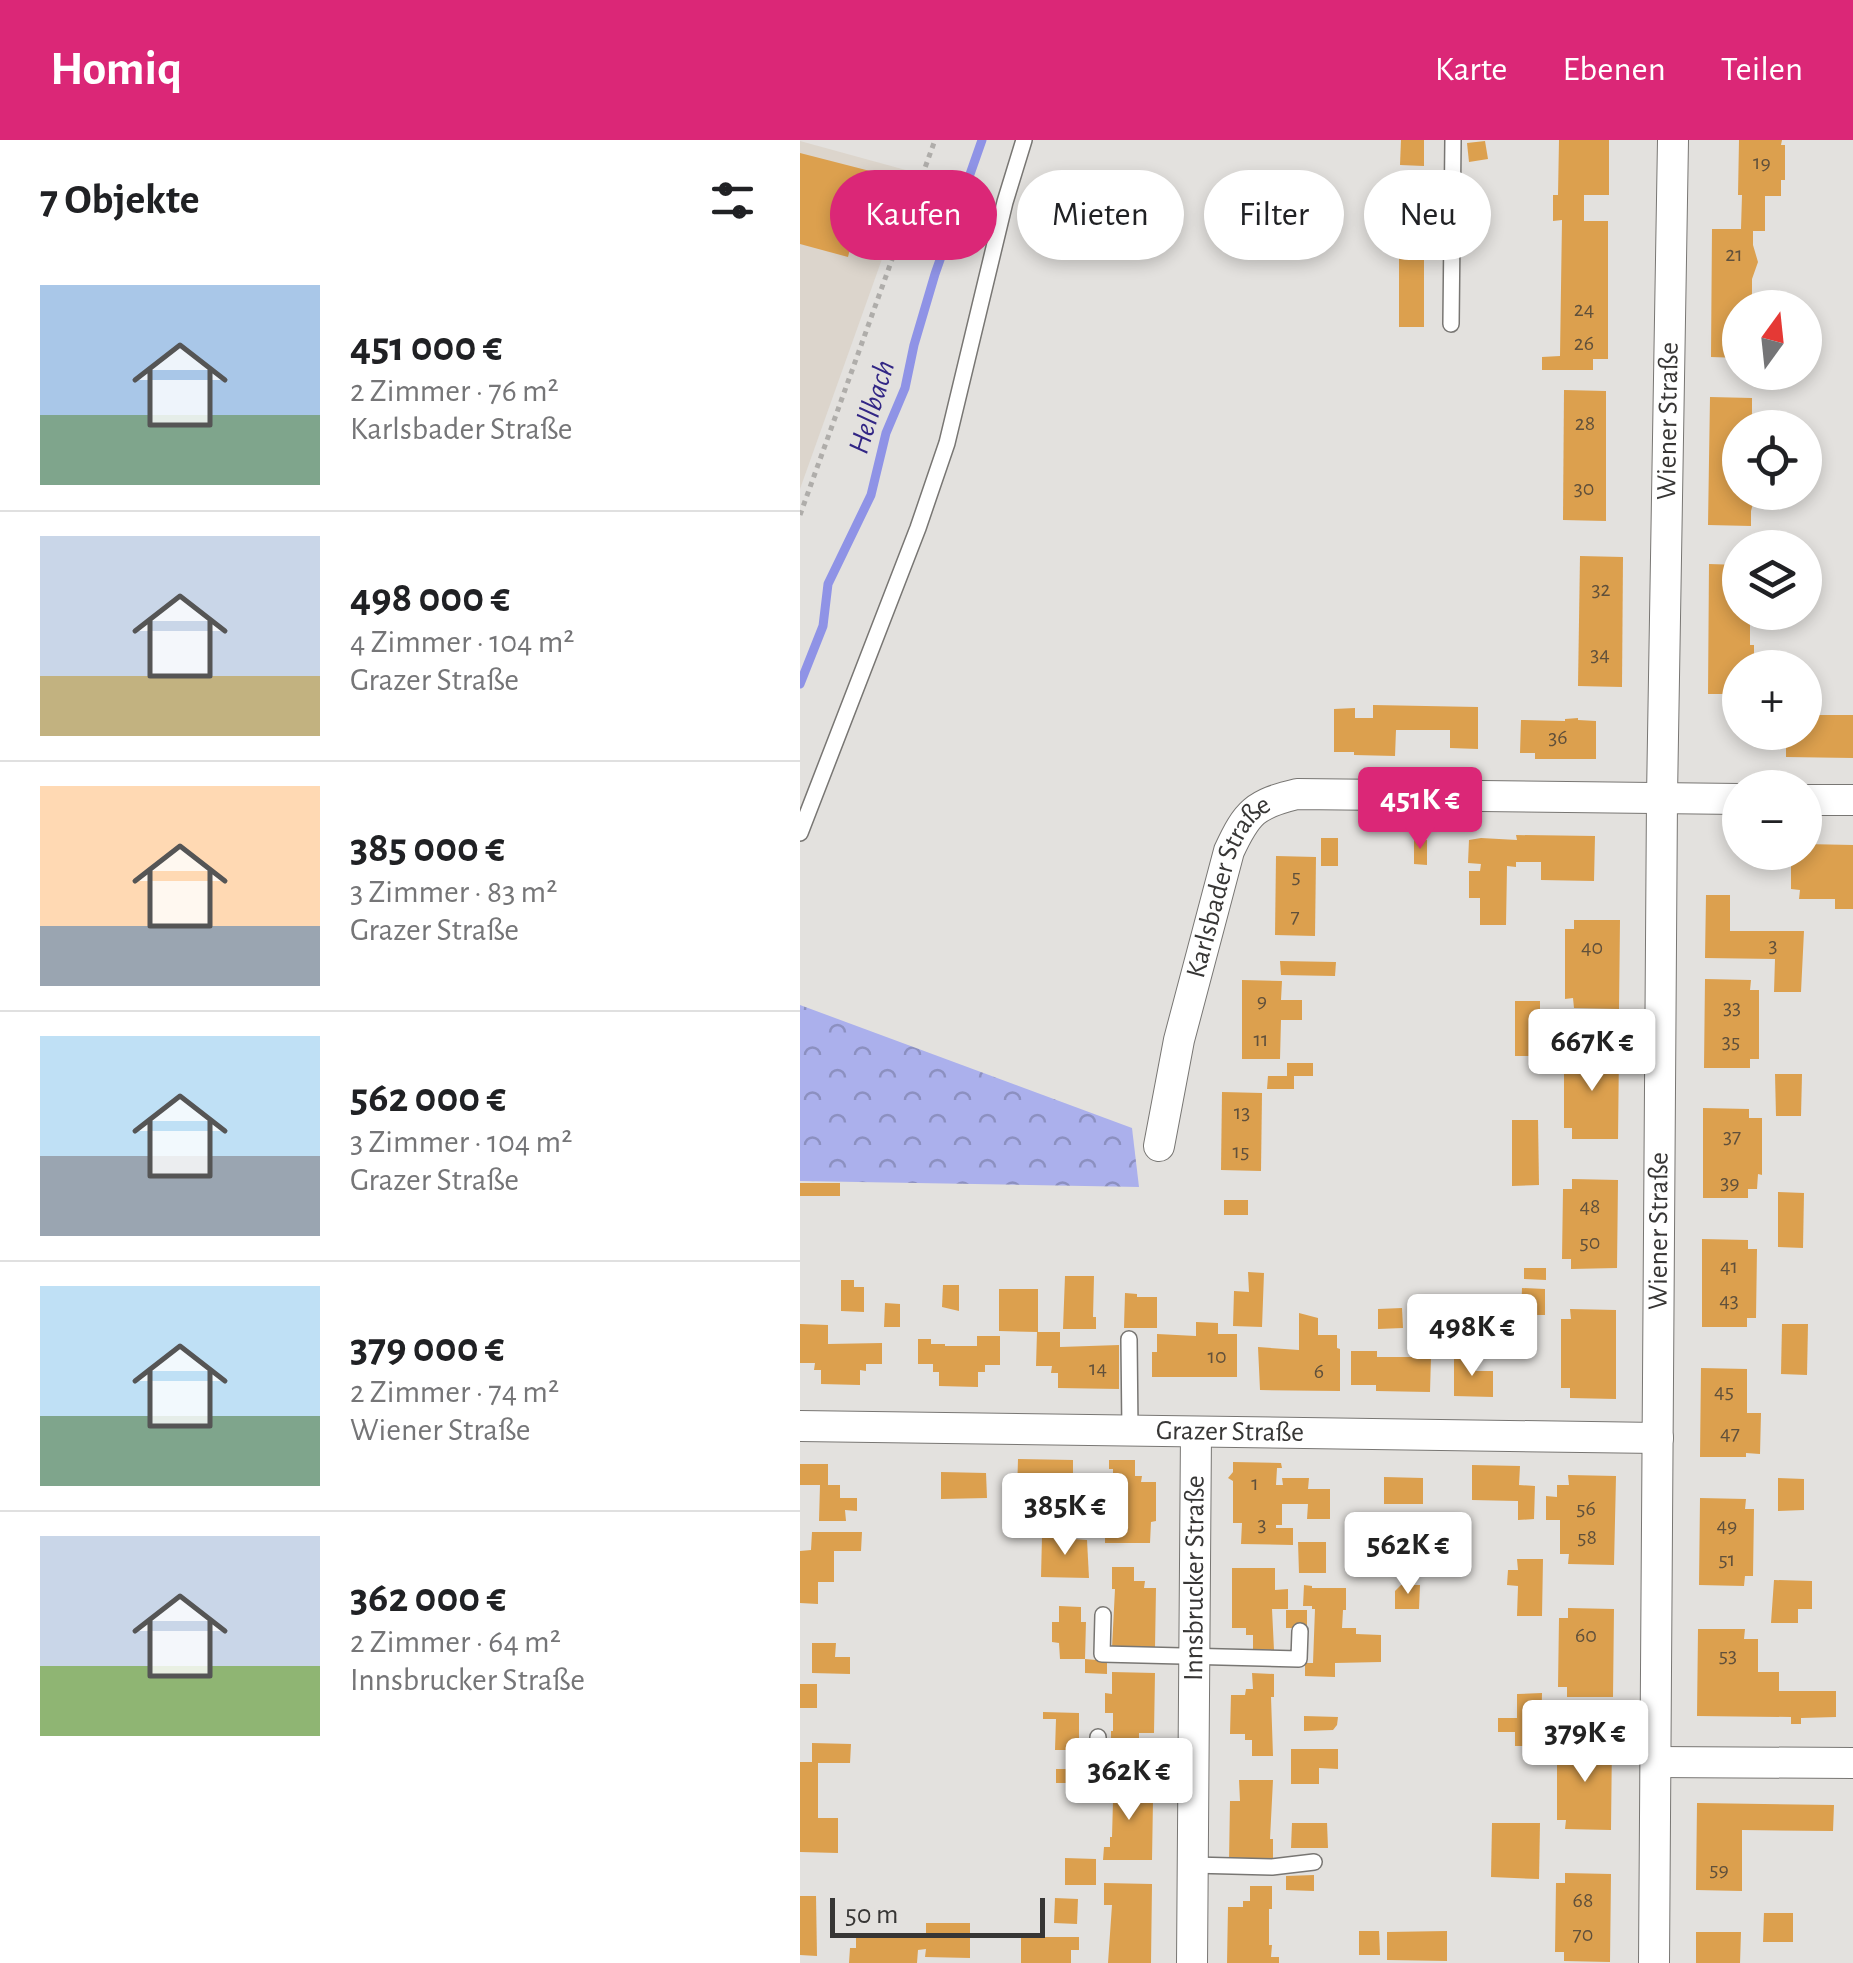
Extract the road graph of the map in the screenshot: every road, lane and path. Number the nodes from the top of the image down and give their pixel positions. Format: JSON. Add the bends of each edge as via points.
{"nodes":[{"id":1,"x":935,"y":140,"type":"edge"},
{"id":2,"x":1024,"y":140,"type":"edge"},
{"id":3,"x":1452,"y":140,"type":"edge"},
{"id":4,"x":1673,"y":140,"type":"edge"},
{"id":5,"x":1451,"y":324,"type":"dead end"},
{"id":6,"x":800,"y":515,"type":"edge"},
{"id":7,"x":1662,"y":797,"type":"junction"},
{"id":8,"x":1722,"y":798,"type":"edge"},
{"id":9,"x":1822,"y":800,"type":"edge"},
{"id":10,"x":1853,"y":800,"type":"edge"},
{"id":11,"x":800,"y":833,"type":"edge"},
{"id":12,"x":1158,"y":1146,"type":"dead end"},
{"id":13,"x":1129,"y":1339,"type":"dead end"},
{"id":14,"x":800,"y":1426,"type":"edge"},
{"id":15,"x":1130,"y":1431,"type":"junction"},
{"id":16,"x":1196,"y":1432,"type":"junction"},
{"id":17,"x":1658,"y":1438,"type":"junction"},
{"id":18,"x":1104,"y":1615,"type":"dead end"},
{"id":19,"x":1300,"y":1631,"type":"dead end"},
{"id":20,"x":1193,"y":1657,"type":"junction"},
{"id":21,"x":1098,"y":1737,"type":"dead end"},
{"id":22,"x":1192,"y":1759,"type":"junction"},
{"id":23,"x":1656,"y":1762,"type":"junction"},
{"id":24,"x":1853,"y":1763,"type":"edge"},
{"id":25,"x":1314,"y":1862,"type":"dead end"},
{"id":26,"x":1192,"y":1865,"type":"junction"},
{"id":27,"x":1192,"y":1963,"type":"edge"},
{"id":28,"x":1654,"y":1963,"type":"edge"}],
"edges":[{"from":1,"to":6,"type":"path"},
{"from":2,"to":11,"type":"lane","via":[[947,443]]},
{"from":3,"to":5,"type":"lane"},
{"from":4,"to":7,"type":"street","name":"Wiener Straße"},
{"from":7,"to":8,"type":"street","name":"Karlsbader Straße"},
{"from":7,"to":12,"type":"street","name":"Karlsbader Straße","via":[[1296,794],[1267,802],[1243,821],[1229,850]]},
{"from":7,"to":17,"type":"street","name":"Wiener Straße"},
{"from":9,"to":10,"type":"street"},
{"from":13,"to":15,"type":"lane"},
{"from":14,"to":15,"type":"street","name":"Grazer Straße"},
{"from":15,"to":16,"type":"street","name":"Grazer Straße"},
{"from":16,"to":17,"type":"street","name":"Grazer Straße"},
{"from":16,"to":20,"type":"street","name":"Innsbrucker Straße"},
{"from":17,"to":23,"type":"street","name":"Wiener Straße"},
{"from":18,"to":20,"type":"lane","via":[[1102,1654]]},
{"from":19,"to":20,"type":"lane","via":[[1299,1659]]},
{"from":20,"to":22,"type":"street","name":"Innsbrucker Straße"},
{"from":21,"to":22,"type":"lane","via":[[1098,1758]]},
{"from":22,"to":26,"type":"street","name":"Innsbrucker Straße"},
{"from":23,"to":24,"type":"street"},
{"from":23,"to":28,"type":"street","name":"Wiener Straße"},
{"from":25,"to":26,"type":"lane"},
{"from":26,"to":27,"type":"street","name":"Innsbrucker Straße"}]}
